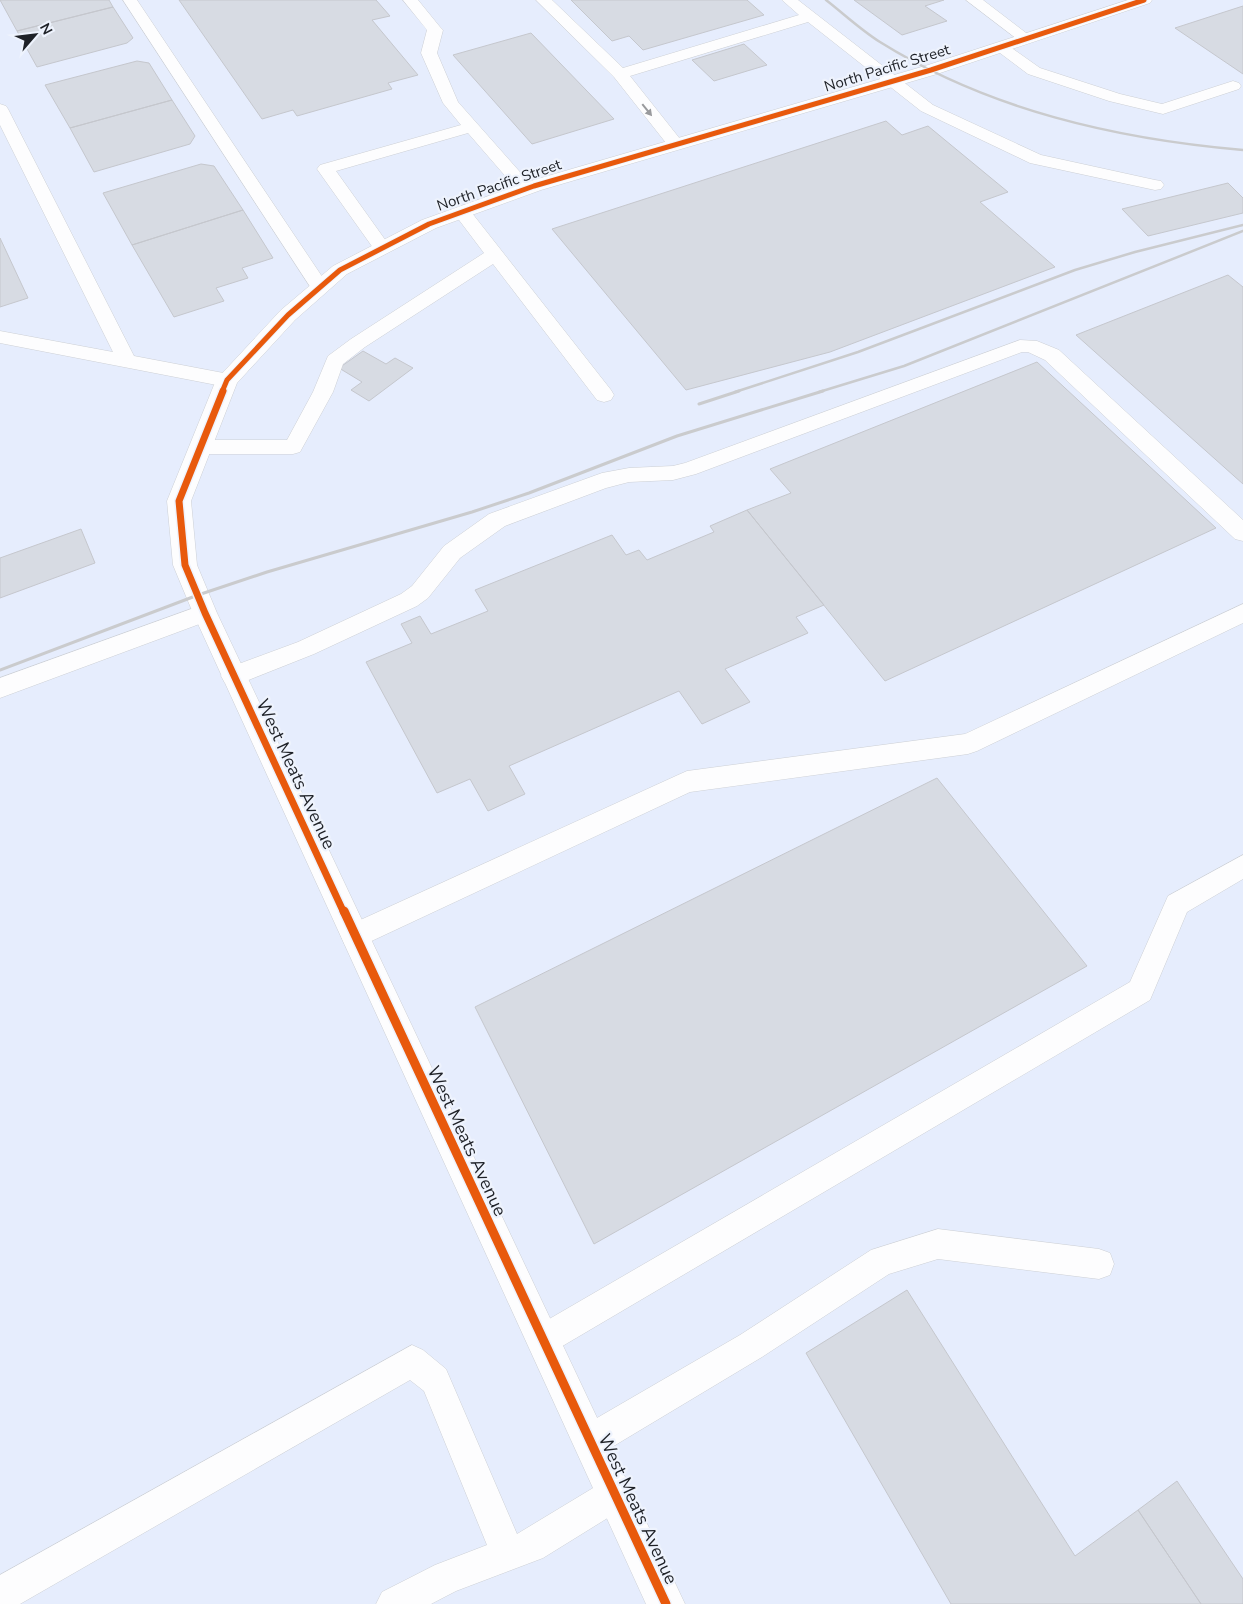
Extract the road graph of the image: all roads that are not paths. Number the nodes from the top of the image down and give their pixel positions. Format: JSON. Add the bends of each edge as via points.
{"nodes":[{"id":1,"x":130,"y":0,"type":"edge"},
{"id":2,"x":410,"y":0,"type":"edge"},
{"id":3,"x":543,"y":0,"type":"edge"},
{"id":4,"x":788,"y":0,"type":"edge"},
{"id":5,"x":973,"y":0,"type":"edge"},
{"id":6,"x":1144,"y":0,"type":"edge"},
{"id":7,"x":810,"y":17,"type":"junction"},
{"id":8,"x":1026,"y":39,"type":"junction"},
{"id":9,"x":1001,"y":47,"type":"junction"},
{"id":10,"x":620,"y":74,"type":"junction"},
{"id":11,"x":892,"y":82,"type":"junction"},
{"id":12,"x":1233,"y":86,"type":"dead end"},
{"id":13,"x":0,"y":109,"type":"edge"},
{"id":14,"x":472,"y":128,"type":"junction"},
{"id":15,"x":676,"y":144,"type":"junction"},
{"id":16,"x":1155,"y":185,"type":"dead end"},
{"id":17,"x":526,"y":189,"type":"junction"},
{"id":18,"x":462,"y":212,"type":"junction"},
{"id":19,"x":382,"y":248,"type":"junction"},
{"id":20,"x":495,"y":254,"type":"junction"},
{"id":21,"x":320,"y":287,"type":"junction"},
{"id":22,"x":0,"y":337,"type":"edge"},
{"id":23,"x":127,"y":361,"type":"junction"},
{"id":24,"x":227,"y":380,"type":"junction"},
{"id":25,"x":604,"y":394,"type":"dead end"},
{"id":26,"x":201,"y":447,"type":"junction"},
{"id":27,"x":1243,"y":533,"type":"edge"},
{"id":28,"x":205,"y":613,"type":"junction"},
{"id":29,"x":1243,"y":613,"type":"edge"},
{"id":30,"x":237,"y":684,"type":"junction"},
{"id":31,"x":0,"y":688,"type":"edge"},
{"id":32,"x":1243,"y":866,"type":"edge"},
{"id":33,"x":354,"y":936,"type":"junction"},
{"id":34,"x":1100,"y":1264,"type":"dead end"},
{"id":35,"x":543,"y":1340,"type":"junction"},
{"id":36,"x":590,"y":1441,"type":"junction"},
{"id":37,"x":615,"y":1494,"type":"junction"},
{"id":38,"x":508,"y":1555,"type":"junction"},
{"id":39,"x":2,"y":1604,"type":"edge"},
{"id":40,"x":394,"y":1604,"type":"edge"},
{"id":41,"x":666,"y":1604,"type":"edge"}],
"edges":[{"from":1,"to":21,"type":"lane"},
{"from":2,"to":14,"type":"lane","via":[[436,30],[429,53],[451,103]]},
{"from":3,"to":10,"type":"lane"},
{"from":4,"to":7,"type":"lane"},
{"from":5,"to":8,"type":"lane"},
{"from":6,"to":8,"type":"street","name":"North Pacific Street"},
{"from":7,"to":10,"type":"lane"},
{"from":7,"to":11,"type":"lane"},
{"from":8,"to":9,"type":"street","name":"North Pacific Street"},
{"from":9,"to":11,"type":"street","name":"North Pacific Street"},
{"from":9,"to":12,"type":"lane","via":[[1034,72],[1115,98],[1163,109]]},
{"from":10,"to":15,"type":"lane","one_way":true},
{"from":11,"to":15,"type":"street","name":"North Pacific Street"},
{"from":11,"to":16,"type":"lane","via":[[927,108],[1036,159]]},
{"from":13,"to":23,"type":"lane"},
{"from":14,"to":17,"type":"lane"},
{"from":14,"to":19,"type":"lane","via":[[326,169]]},
{"from":15,"to":17,"type":"street","name":"North Pacific Street"},
{"from":17,"to":18,"type":"street","name":"North Pacific Street"},
{"from":18,"to":19,"type":"street","name":"North Pacific Street","via":[[429,224]]},
{"from":18,"to":20,"type":"lane"},
{"from":19,"to":21,"type":"street","name":"North Pacific Street","via":[[340,270]]},
{"from":20,"to":25,"type":"lane"},
{"from":20,"to":26,"type":"lane","via":[[335,361],[323,392],[294,447]]},
{"from":21,"to":24,"type":"street","name":"North Pacific Street","via":[[288,315]]},
{"from":22,"to":23,"type":"lane"},
{"from":23,"to":24,"type":"lane"},
{"from":24,"to":26,"type":"street","name":"North Pacific Street"},
{"from":26,"to":28,"type":"street","name":"North Pacific Street","via":[[179,501],[185,565]]},
{"from":27,"to":30,"type":"lane","via":[[1052,355],[1030,346],[1020,346],[690,469],[602,481],[498,520],[452,552],[420,592],[409,600]]},
{"from":28,"to":30,"type":"street","name":"North Pacific Street"},
{"from":28,"to":31,"type":"lane"},
{"from":29,"to":33,"type":"lane","via":[[968,744],[687,782]]},
{"from":30,"to":33,"type":"street","name":"West Meats Avenue"},
{"from":32,"to":35,"type":"lane","via":[[1177,904],[1140,991]]},
{"from":33,"to":35,"type":"street","name":"West Meats Avenue"},
{"from":34,"to":36,"type":"lane","via":[[938,1244],[882,1261],[751,1346]]},
{"from":35,"to":36,"type":"street","name":"West Meats Avenue"},
{"from":36,"to":37,"type":"street","name":"West Meats Avenue"},
{"from":37,"to":38,"type":"lane","via":[[531,1546]]},
{"from":37,"to":41,"type":"street","name":"West Meats Avenue"},
{"from":38,"to":39,"type":"lane","via":[[435,1380],[412,1361],[6,1591]]},
{"from":38,"to":40,"type":"lane","via":[[447,1578]]}]}
